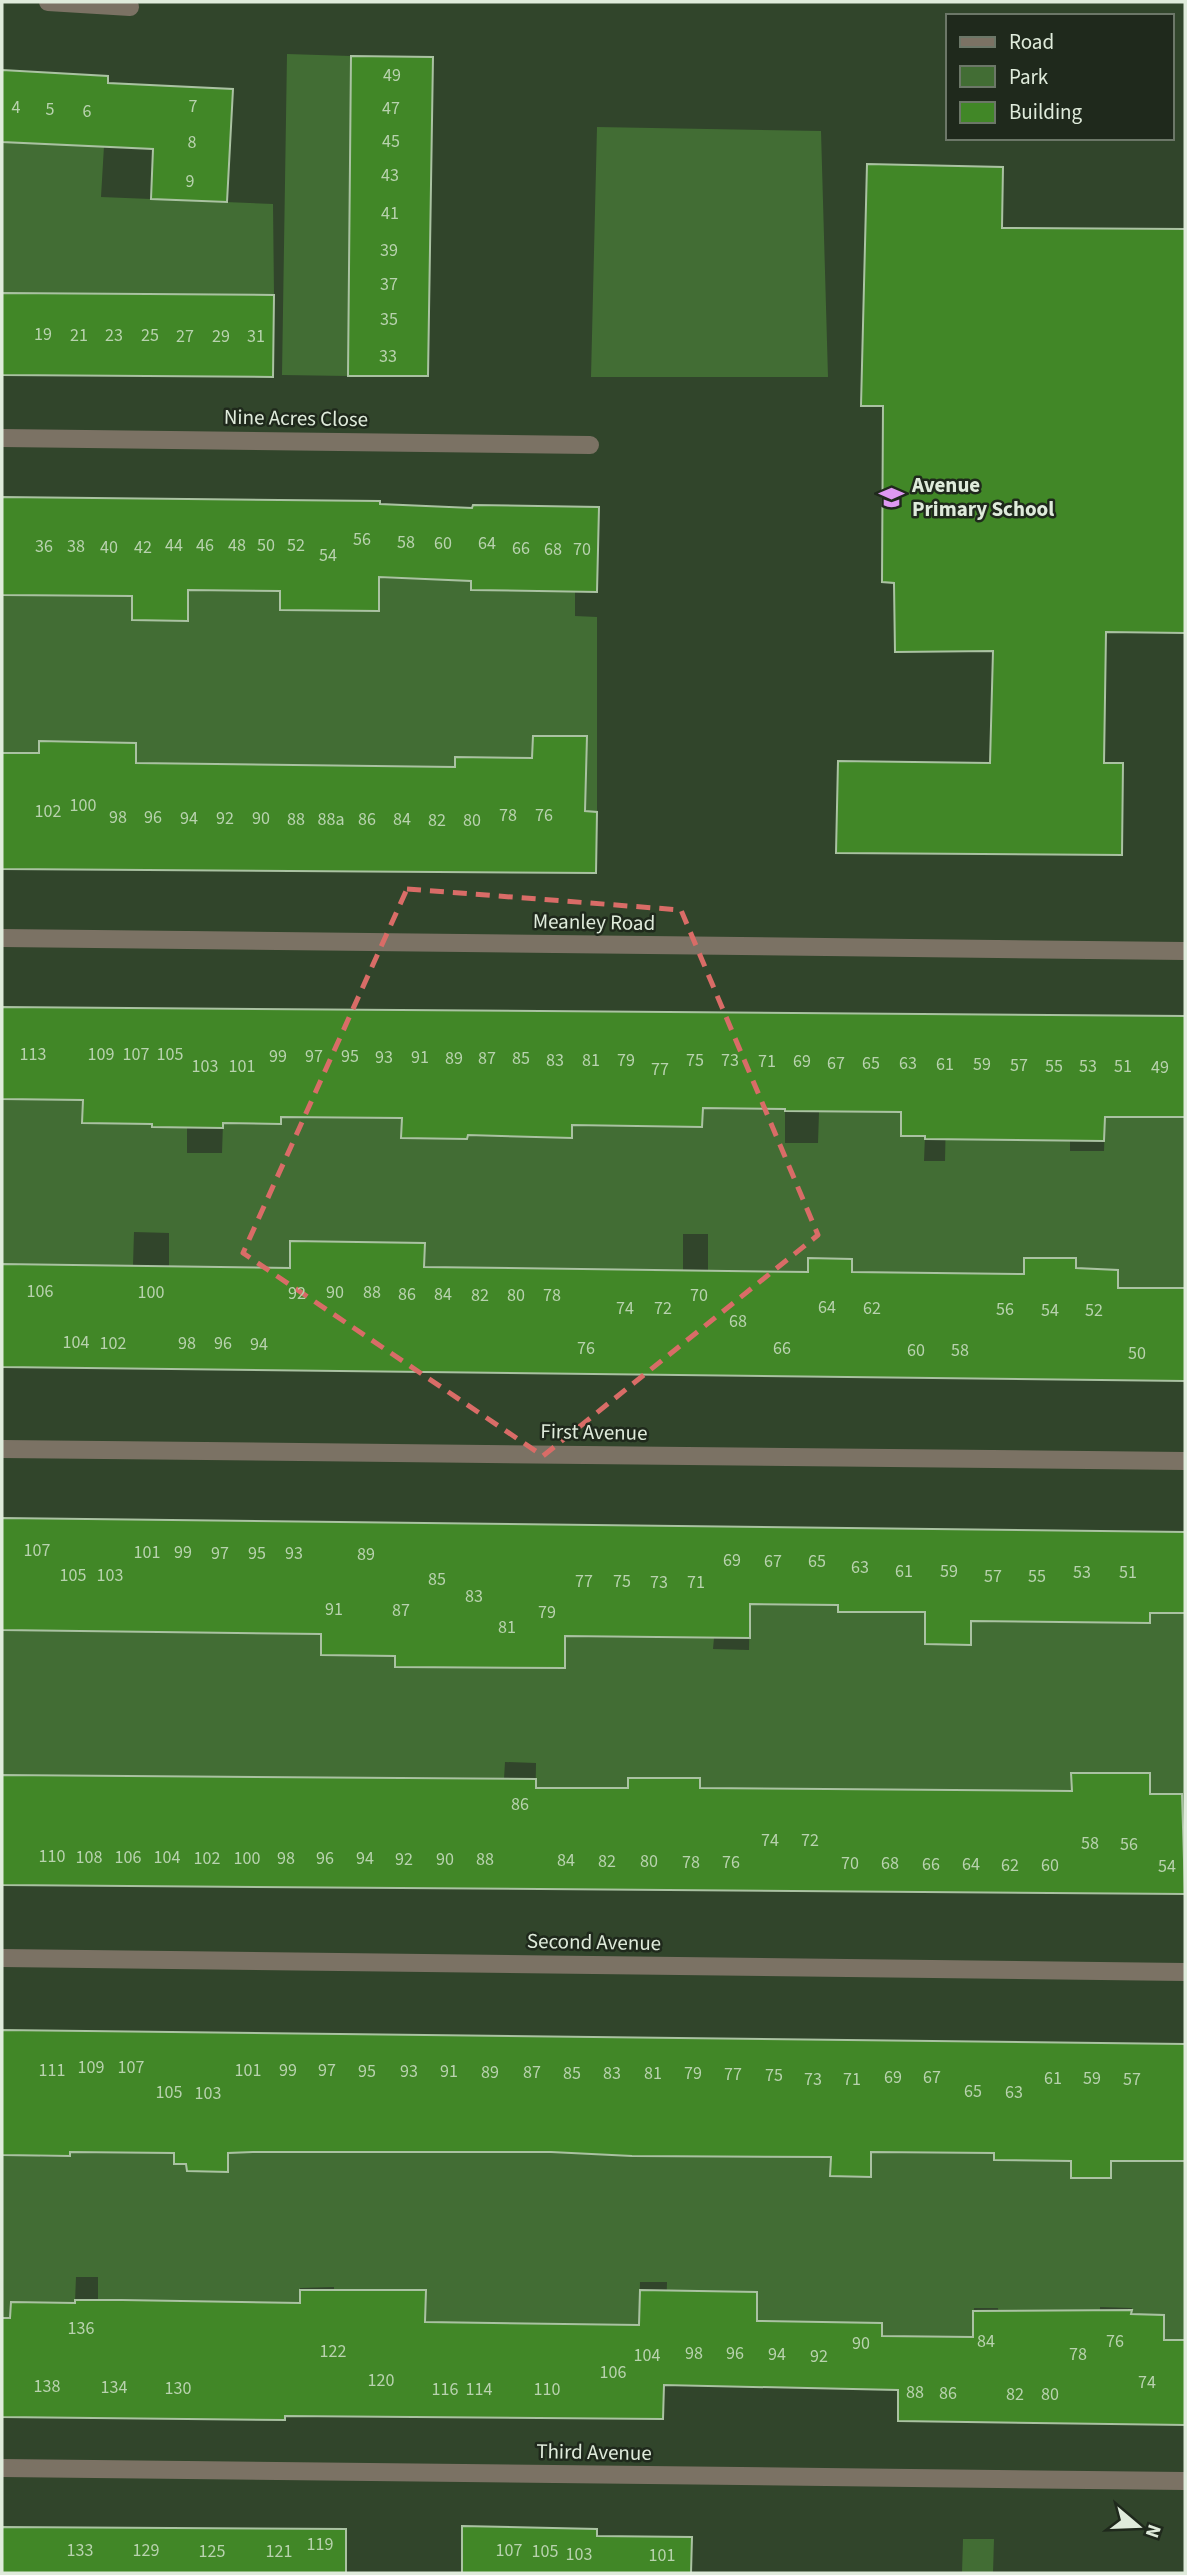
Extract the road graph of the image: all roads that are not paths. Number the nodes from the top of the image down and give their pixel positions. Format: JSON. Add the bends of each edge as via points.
{"nodes":[{"id":1,"x":48,"y":2,"type":"edge"},
{"id":2,"x":130,"y":7,"type":"dead end"},
{"id":3,"x":2,"y":438,"type":"edge"},
{"id":4,"x":590,"y":445,"type":"dead end"},
{"id":5,"x":2,"y":938,"type":"edge"},
{"id":6,"x":1185,"y":951,"type":"edge"},
{"id":7,"x":2,"y":1449,"type":"edge"},
{"id":8,"x":1185,"y":1461,"type":"edge"},
{"id":9,"x":2,"y":1958,"type":"edge"},
{"id":10,"x":1185,"y":1972,"type":"edge"},
{"id":11,"x":2,"y":2468,"type":"edge"},
{"id":12,"x":1185,"y":2482,"type":"edge"}],
"edges":[{"from":1,"to":2,"type":"street"},
{"from":3,"to":4,"type":"street","name":"Nine Acres Close"},
{"from":5,"to":6,"type":"street","name":"Meanley Road"},
{"from":7,"to":8,"type":"street","name":"First Avenue"},
{"from":9,"to":10,"type":"street","name":"Second Avenue"},
{"from":11,"to":12,"type":"street","name":"Third Avenue"}]}
